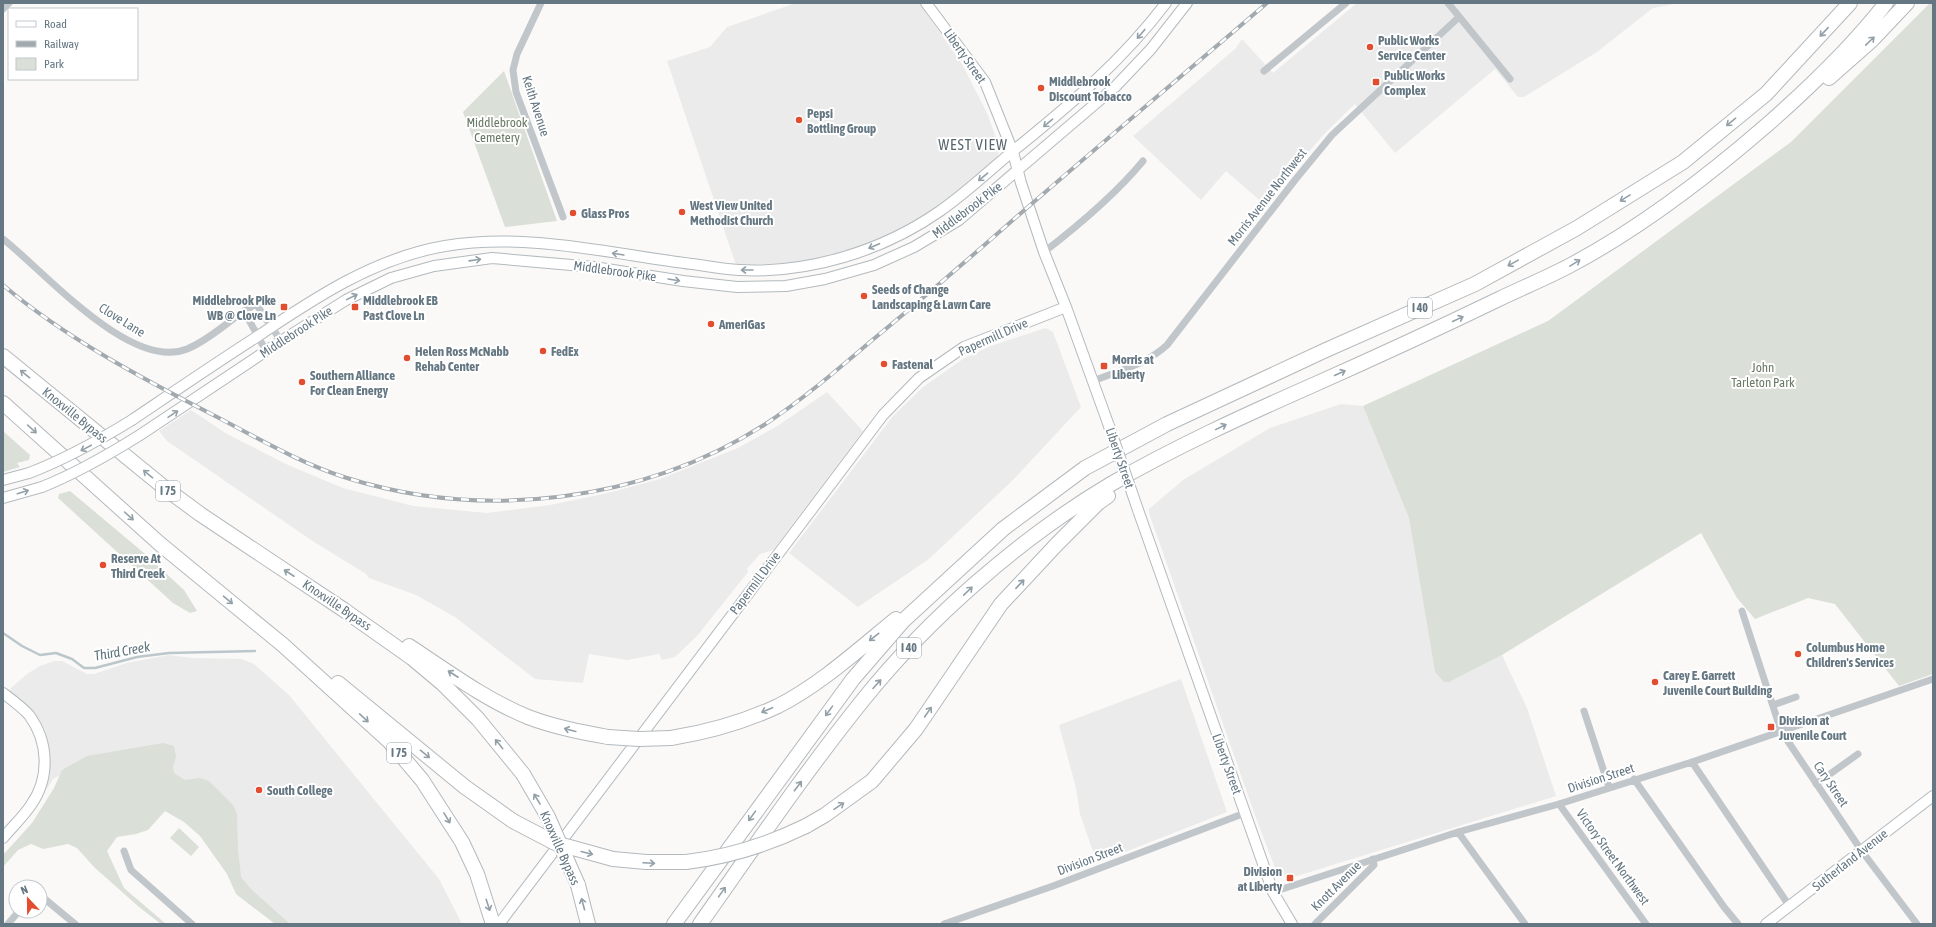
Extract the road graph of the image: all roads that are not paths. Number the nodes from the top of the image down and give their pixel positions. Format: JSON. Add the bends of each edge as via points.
{"nodes":[{"id":1,"x":9,"y":3,"type":"edge"},
{"id":2,"x":541,"y":3,"type":"edge"},
{"id":3,"x":926,"y":3,"type":"edge"},
{"id":4,"x":1166,"y":3,"type":"edge"},
{"id":5,"x":1187,"y":3,"type":"edge"},
{"id":6,"x":1346,"y":3,"type":"edge"},
{"id":7,"x":1448,"y":3,"type":"edge"},
{"id":8,"x":1850,"y":3,"type":"edge"},
{"id":9,"x":1886,"y":3,"type":"edge"},
{"id":10,"x":1907,"y":3,"type":"edge"},
{"id":11,"x":3,"y":10,"type":"edge"},
{"id":12,"x":1459,"y":17,"type":"junction"},
{"id":13,"x":1264,"y":71,"type":"dead end"},
{"id":14,"x":1510,"y":79,"type":"dead end"},
{"id":15,"x":1013,"y":152,"type":"junction"},
{"id":16,"x":1732,"y":155,"type":"junction"},
{"id":17,"x":1143,"y":161,"type":"dead end"},
{"id":18,"x":1018,"y":170,"type":"junction"},
{"id":19,"x":563,"y":217,"type":"dead end"},
{"id":20,"x":3,"y":239,"type":"edge"},
{"id":21,"x":1044,"y":252,"type":"junction"},
{"id":22,"x":1066,"y":307,"type":"junction"},
{"id":23,"x":244,"y":311,"type":"junction"},
{"id":24,"x":272,"y":326,"type":"junction"},
{"id":25,"x":257,"y":336,"type":"junction"},
{"id":26,"x":281,"y":340,"type":"junction"},
{"id":27,"x":266,"y":351,"type":"junction"},
{"id":28,"x":3,"y":356,"type":"edge"},
{"id":29,"x":1093,"y":381,"type":"junction"},
{"id":30,"x":3,"y":403,"type":"edge"},
{"id":31,"x":1186,"y":444,"type":"junction"},
{"id":32,"x":3,"y":480,"type":"edge"},
{"id":33,"x":3,"y":498,"type":"edge"},
{"id":34,"x":959,"y":569,"type":"junction"},
{"id":35,"x":344,"y":610,"type":"junction"},
{"id":36,"x":1742,"y":611,"type":"dead end"},
{"id":37,"x":283,"y":645,"type":"junction"},
{"id":38,"x":1933,"y":679,"type":"edge"},
{"id":39,"x":3,"y":693,"type":"edge"},
{"id":40,"x":1796,"y":697,"type":"dead end"},
{"id":41,"x":1773,"y":705,"type":"junction"},
{"id":42,"x":1584,"y":710,"type":"dead end"},
{"id":43,"x":1781,"y":731,"type":"junction"},
{"id":44,"x":1858,"y":754,"type":"dead end"},
{"id":45,"x":1692,"y":762,"type":"junction"},
{"id":46,"x":1634,"y":779,"type":"junction"},
{"id":47,"x":1816,"y":784,"type":"junction"},
{"id":48,"x":1609,"y":787,"type":"junction"},
{"id":49,"x":1933,"y":796,"type":"edge"},
{"id":50,"x":1559,"y":804,"type":"junction"},
{"id":51,"x":1245,"y":813,"type":"junction"},
{"id":52,"x":1458,"y":832,"type":"junction"},
{"id":53,"x":3,"y":838,"type":"edge"},
{"id":54,"x":1861,"y":850,"type":"junction"},
{"id":55,"x":124,"y":851,"type":"dead end"},
{"id":56,"x":1373,"y":862,"type":"junction"},
{"id":57,"x":1274,"y":892,"type":"junction"},
{"id":58,"x":48,"y":902,"type":"edge"},
{"id":59,"x":1790,"y":907,"type":"junction"},
{"id":60,"x":75,"y":924,"type":"edge"},
{"id":61,"x":192,"y":924,"type":"edge"},
{"id":62,"x":493,"y":924,"type":"edge"},
{"id":63,"x":499,"y":924,"type":"edge"},
{"id":64,"x":588,"y":924,"type":"edge"},
{"id":65,"x":674,"y":924,"type":"edge"},
{"id":66,"x":700,"y":924,"type":"edge"},
{"id":67,"x":944,"y":924,"type":"edge"},
{"id":68,"x":1292,"y":924,"type":"edge"},
{"id":69,"x":1315,"y":924,"type":"edge"},
{"id":70,"x":1525,"y":924,"type":"edge"},
{"id":71,"x":1646,"y":924,"type":"edge"},
{"id":72,"x":1738,"y":924,"type":"edge"},
{"id":73,"x":1766,"y":924,"type":"edge"},
{"id":74,"x":1917,"y":924,"type":"edge"}],
"edges":[{"from":1,"to":11,"type":"street"},
{"from":2,"to":19,"type":"street","name":"Keith Avenue","via":[[513,70],[516,92]]},
{"from":3,"to":15,"type":"main road","name":"Liberty Street","via":[[985,82]]},
{"from":4,"to":15,"type":"main road","name":"Middlebrook Pike","one_way":true,"via":[[1138,38],[1103,74]]},
{"from":5,"to":18,"type":"main road","name":"Middlebrook Pike","via":[[1151,49],[1115,87]]},
{"from":6,"to":13,"type":"street"},
{"from":7,"to":12,"type":"street"},
{"from":8,"to":34,"type":"highway","number":"I 40","one_way":true,"via":[[1766,94],[1676,166],[1577,228],[1475,284],[1167,424],[1084,468],[1003,529]]},
{"from":9,"to":16,"type":"highway","number":"I 40","via":[[1812,85]]},
{"from":16,"to":10,"type":"highway","one_way":true,"via":[[1807,98],[1872,40]]},
{"from":12,"to":14,"type":"street"},
{"from":12,"to":29,"type":"street","name":"Morris Avenue Northwest","via":[[1332,136],[1163,349],[1147,360]]},
{"from":15,"to":18,"type":"main road","name":"Liberty Street"},
{"from":15,"to":24,"type":"main road","name":"Middlebrook Pike","one_way":true,"via":[[939,212],[909,230],[871,248],[815,264],[778,270],[738,270],[536,243],[484,242],[424,250],[385,263],[337,285]]},
{"from":31,"to":16,"type":"highway","number":"I 40","one_way":true,"via":[[1570,266],[1646,221]]},
{"from":17,"to":21,"type":"street","via":[[1130,177],[1067,235]]},
{"from":18,"to":21,"type":"main road","name":"Liberty Street"},
{"from":26,"to":18,"type":"main road","name":"Middlebrook Pike","one_way":true,"via":[[346,300],[391,278],[434,266],[492,258],[594,267],[737,287],[786,286],[826,279],[874,265],[932,237],[959,220]]},
{"from":20,"to":23,"type":"street","name":"Clove Lane","via":[[74,304],[117,334],[154,350],[173,352],[188,349]]},
{"from":21,"to":22,"type":"main road","name":"Liberty Street"},
{"from":22,"to":29,"type":"main road","name":"Liberty Street"},
{"from":22,"to":63,"type":"main road","name":"Papermill Drive","via":[[964,347],[919,378],[883,415]]},
{"from":23,"to":24,"type":"street","name":"Clove Lane","via":[[256,304]]},
{"from":23,"to":25,"type":"street"},
{"from":24,"to":25,"type":"main road","name":"Middlebrook Pike"},
{"from":24,"to":26,"type":"street","name":"Clove Lane"},
{"from":25,"to":27,"type":"street"},
{"from":25,"to":32,"type":"main road","name":"Middlebrook Pike","one_way":true,"bridge":true,"via":[[132,420],[71,456],[29,473]]},
{"from":26,"to":27,"type":"main road","name":"Middlebrook Pike"},
{"from":33,"to":27,"type":"main road","name":"Middlebrook Pike","one_way":true,"bridge":true,"via":[[42,487],[103,459]]},
{"from":35,"to":28,"type":"highway","name":"Knoxville Bypass","number":"I 75","one_way":true,"via":[[166,489]]},
{"from":29,"to":51,"type":"main road","name":"Liberty Street","bridge":true},
{"from":30,"to":37,"type":"highway","number":"I 75","one_way":true,"via":[[160,544]]},
{"from":37,"to":31,"type":"highway","one_way":true,"bridge":true,"via":[[314,664],[470,790],[513,821],[555,843],[613,859],[646,862],[686,862],[742,852],[806,826],[872,781],[916,729],[1001,604],[1098,503]]},
{"from":66,"to":31,"type":"highway","number":"I 40","one_way":true,"via":[[864,699],[917,640],[979,580],[1046,528],[1112,484]]},
{"from":34,"to":35,"type":"highway","one_way":true,"bridge":true,"via":[[821,679],[779,705],[738,723],[671,738],[608,737],[571,730],[527,716],[479,691],[398,639]]},
{"from":34,"to":65,"type":"highway","number":"I 40","one_way":true,"via":[[904,620],[853,679]]},
{"from":64,"to":35,"type":"highway","name":"Knoxville Bypass","number":"I 75","one_way":true,"bridge":true,"via":[[578,885],[548,817],[523,774],[478,719],[443,684],[412,658]]},
{"from":36,"to":41,"type":"street","name":"Cary Street"},
{"from":37,"to":62,"type":"highway","number":"I 75","one_way":true,"via":[[389,741],[422,780],[462,842],[482,887]]},
{"from":38,"to":43,"type":"street","name":"Division Street"},
{"from":39,"to":53,"type":"main road","via":[[28,715],[40,736],[46,759],[44,781],[32,805]]},
{"from":40,"to":41,"type":"street"},
{"from":41,"to":43,"type":"street","name":"Cary Street"},
{"from":42,"to":48,"type":"street"},
{"from":43,"to":45,"type":"street","name":"Division Street"},
{"from":43,"to":47,"type":"street","name":"Cary Street"},
{"from":44,"to":47,"type":"street"},
{"from":45,"to":46,"type":"street","name":"Division Street"},
{"from":45,"to":59,"type":"street"},
{"from":46,"to":48,"type":"street","name":"Division Street"},
{"from":46,"to":72,"type":"street"},
{"from":47,"to":54,"type":"street","name":"Cary Street"},
{"from":48,"to":50,"type":"street","name":"Division Street"},
{"from":49,"to":54,"type":"main road","name":"Sutherland Avenue"},
{"from":50,"to":52,"type":"street","name":"Division Street"},
{"from":50,"to":71,"type":"street","name":"Victory Street Northwest"},
{"from":51,"to":57,"type":"main road","name":"Liberty Street"},
{"from":51,"to":67,"type":"street","name":"Division Street","via":[[1060,884]]},
{"from":52,"to":56,"type":"street","name":"Division Street"},
{"from":52,"to":70,"type":"street"},
{"from":54,"to":59,"type":"main road","name":"Sutherland Avenue"},
{"from":54,"to":74,"type":"street","name":"Cary Street"},
{"from":55,"to":61,"type":"street","via":[[131,870]]},
{"from":56,"to":57,"type":"street","name":"Division Street"},
{"from":56,"to":69,"type":"street","name":"Knott Avenue"},
{"from":57,"to":68,"type":"main road","name":"Liberty Street"},
{"from":58,"to":60,"type":"street"},
{"from":59,"to":73,"type":"main road","name":"Sutherland Avenue"}]}
